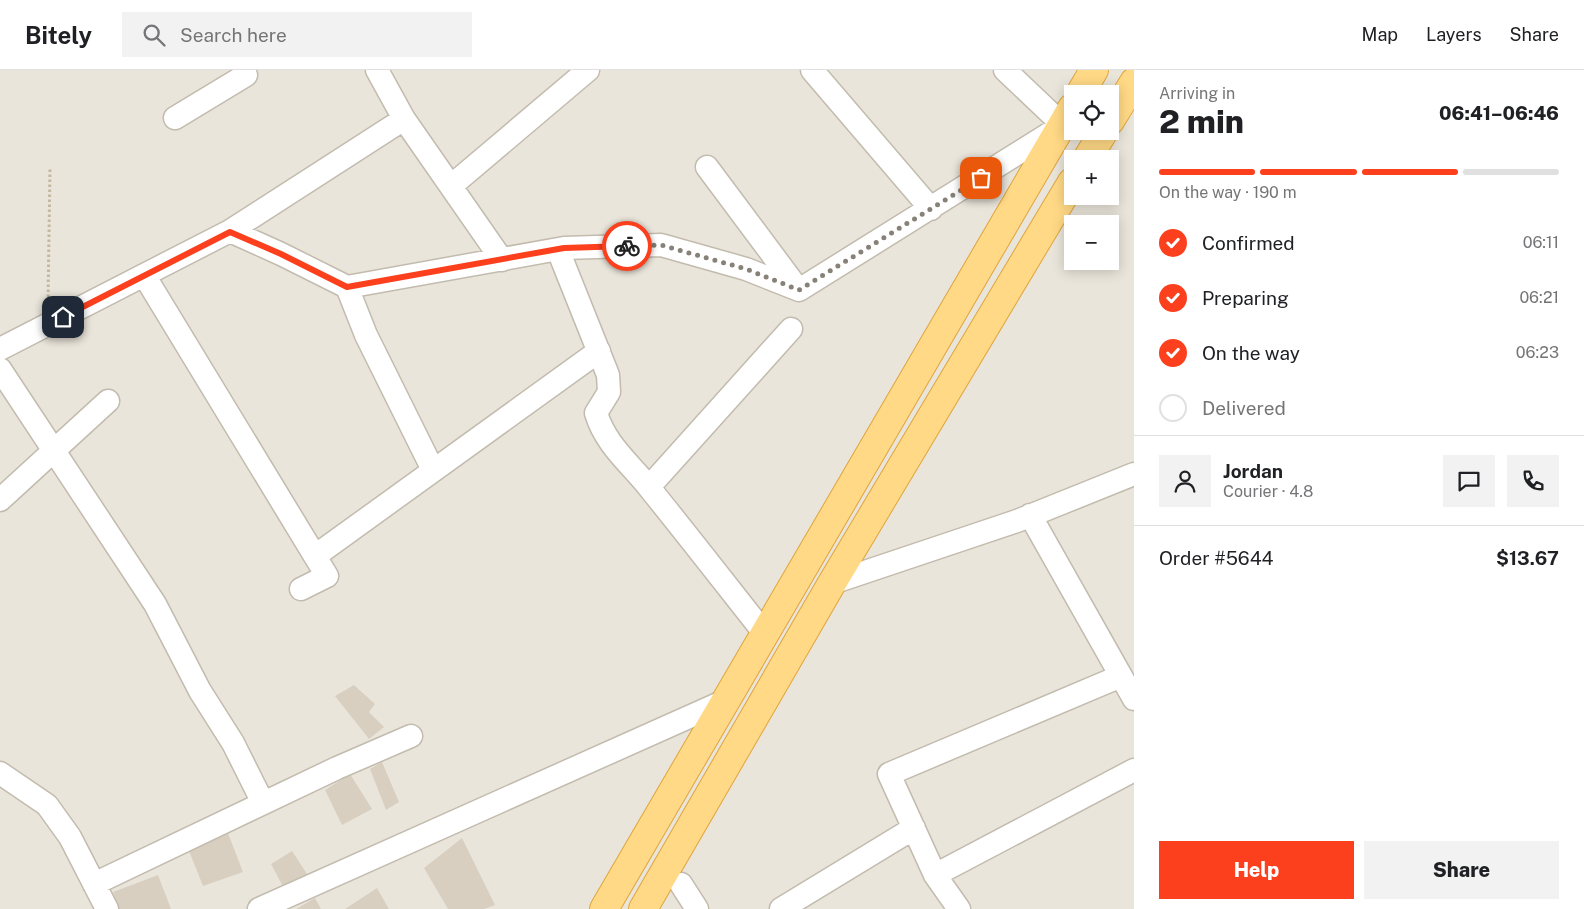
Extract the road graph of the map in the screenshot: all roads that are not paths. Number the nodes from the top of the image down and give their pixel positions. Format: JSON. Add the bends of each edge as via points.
{"nodes":[{"id":1,"x":377,"y":70,"type":"edge"},
{"id":2,"x":588,"y":70,"type":"edge"},
{"id":3,"x":812,"y":70,"type":"edge"},
{"id":4,"x":1005,"y":70,"type":"edge"},
{"id":5,"x":1094,"y":70,"type":"edge"},
{"id":6,"x":247,"y":72,"type":"edge"},
{"id":7,"x":1134,"y":82,"type":"edge"},
{"id":8,"x":1085,"y":85,"type":"edge"},
{"id":9,"x":1119,"y":106,"type":"edge"},
{"id":10,"x":1064,"y":113,"type":"edge"},
{"id":11,"x":175,"y":118,"type":"dead end"},
{"id":12,"x":404,"y":119,"type":"junction"},
{"id":13,"x":1064,"y":119,"type":"edge"},
{"id":14,"x":1064,"y":123,"type":"edge"},
{"id":15,"x":707,"y":167,"type":"dead end"},
{"id":16,"x":451,"y":186,"type":"junction"},
{"id":17,"x":1064,"y":195,"type":"edge"},
{"id":18,"x":931,"y":209,"type":"junction"},
{"id":19,"x":230,"y":232,"type":"junction"},
{"id":20,"x":558,"y":250,"type":"junction"},
{"id":21,"x":502,"y":260,"type":"junction"},
{"id":22,"x":144,"y":275,"type":"junction"},
{"id":23,"x":347,"y":287,"type":"junction"},
{"id":24,"x":799,"y":290,"type":"junction"},
{"id":25,"x":791,"y":329,"type":"dead end"},
{"id":26,"x":0,"y":349,"type":"edge"},
{"id":27,"x":599,"y":351,"type":"junction"},
{"id":28,"x":0,"y":369,"type":"edge"},
{"id":29,"x":108,"y":401,"type":"dead end"},
{"id":30,"x":53,"y":452,"type":"junction"},
{"id":31,"x":433,"y":470,"type":"junction"},
{"id":32,"x":1134,"y":474,"type":"edge"},
{"id":33,"x":649,"y":487,"type":"junction"},
{"id":34,"x":0,"y":500,"type":"edge"},
{"id":35,"x":1030,"y":515,"type":"junction"},
{"id":36,"x":316,"y":556,"type":"junction"},
{"id":37,"x":832,"y":583,"type":"junction"},
{"id":38,"x":301,"y":589,"type":"dead end"},
{"id":39,"x":765,"y":634,"type":"junction"},
{"id":40,"x":1121,"y":676,"type":"junction"},
{"id":41,"x":1134,"y":699,"type":"edge"},
{"id":42,"x":727,"y":700,"type":"junction"},
{"id":43,"x":411,"y":736,"type":"dead end"},
{"id":44,"x":1134,"y":770,"type":"edge"},
{"id":45,"x":5,"y":783,"type":"edge"},
{"id":46,"x":263,"y":803,"type":"junction"},
{"id":47,"x":914,"y":828,"type":"junction"},
{"id":48,"x":935,"y":875,"type":"junction"},
{"id":49,"x":94,"y":884,"type":"junction"},
{"id":50,"x":681,"y":884,"type":"dead end"},
{"id":51,"x":107,"y":909,"type":"edge"},
{"id":52,"x":259,"y":909,"type":"edge"},
{"id":53,"x":604,"y":909,"type":"edge"},
{"id":54,"x":644,"y":909,"type":"edge"},
{"id":55,"x":697,"y":909,"type":"edge"},
{"id":56,"x":781,"y":909,"type":"edge"},
{"id":57,"x":960,"y":909,"type":"edge"}],
"edges":[{"from":1,"to":12,"type":"street"},
{"from":2,"to":16,"type":"street"},
{"from":3,"to":18,"type":"street"},
{"from":4,"to":10,"type":"street"},
{"from":5,"to":8,"type":"highway"},
{"from":6,"to":11,"type":"street"},
{"from":7,"to":9,"type":"highway"},
{"from":12,"to":16,"type":"street"},
{"from":12,"to":19,"type":"street"},
{"from":13,"to":18,"type":"street"},
{"from":14,"to":39,"type":"highway"},
{"from":15,"to":24,"type":"street"},
{"from":16,"to":21,"type":"street"},
{"from":17,"to":37,"type":"highway"},
{"from":18,"to":24,"type":"street"},
{"from":19,"to":22,"type":"street"},
{"from":19,"to":23,"type":"street"},
{"from":20,"to":21,"type":"street"},
{"from":20,"to":24,"type":"street","via":[[661,245],[746,269]]},
{"from":20,"to":27,"type":"street"},
{"from":21,"to":23,"type":"street"},
{"from":22,"to":26,"type":"street"},
{"from":22,"to":36,"type":"street"},
{"from":23,"to":31,"type":"street","via":[[366,335]]},
{"from":25,"to":33,"type":"street"},
{"from":27,"to":31,"type":"street"},
{"from":27,"to":33,"type":"street","via":[[608,375],[609,392],[596,413],[601,428],[610,445]]},
{"from":28,"to":30,"type":"street"},
{"from":29,"to":30,"type":"street"},
{"from":30,"to":34,"type":"street"},
{"from":30,"to":46,"type":"street","via":[[155,604]]},
{"from":31,"to":36,"type":"street"},
{"from":32,"to":35,"type":"street"},
{"from":33,"to":39,"type":"street"},
{"from":35,"to":37,"type":"street"},
{"from":35,"to":40,"type":"street"},
{"from":36,"to":38,"type":"street","via":[[327,576]]},
{"from":37,"to":54,"type":"highway"},
{"from":39,"to":42,"type":"highway"},
{"from":40,"to":41,"type":"street"},
{"from":40,"to":47,"type":"street","via":[[889,774]]},
{"from":42,"to":52,"type":"street"},
{"from":42,"to":53,"type":"highway"},
{"from":43,"to":46,"type":"street"},
{"from":44,"to":48,"type":"street"},
{"from":45,"to":49,"type":"street","via":[[47,805],[70,837]]},
{"from":46,"to":49,"type":"street"},
{"from":47,"to":48,"type":"street"},
{"from":47,"to":56,"type":"street"},
{"from":48,"to":57,"type":"street"},
{"from":49,"to":51,"type":"street"},
{"from":50,"to":55,"type":"street"}]}
